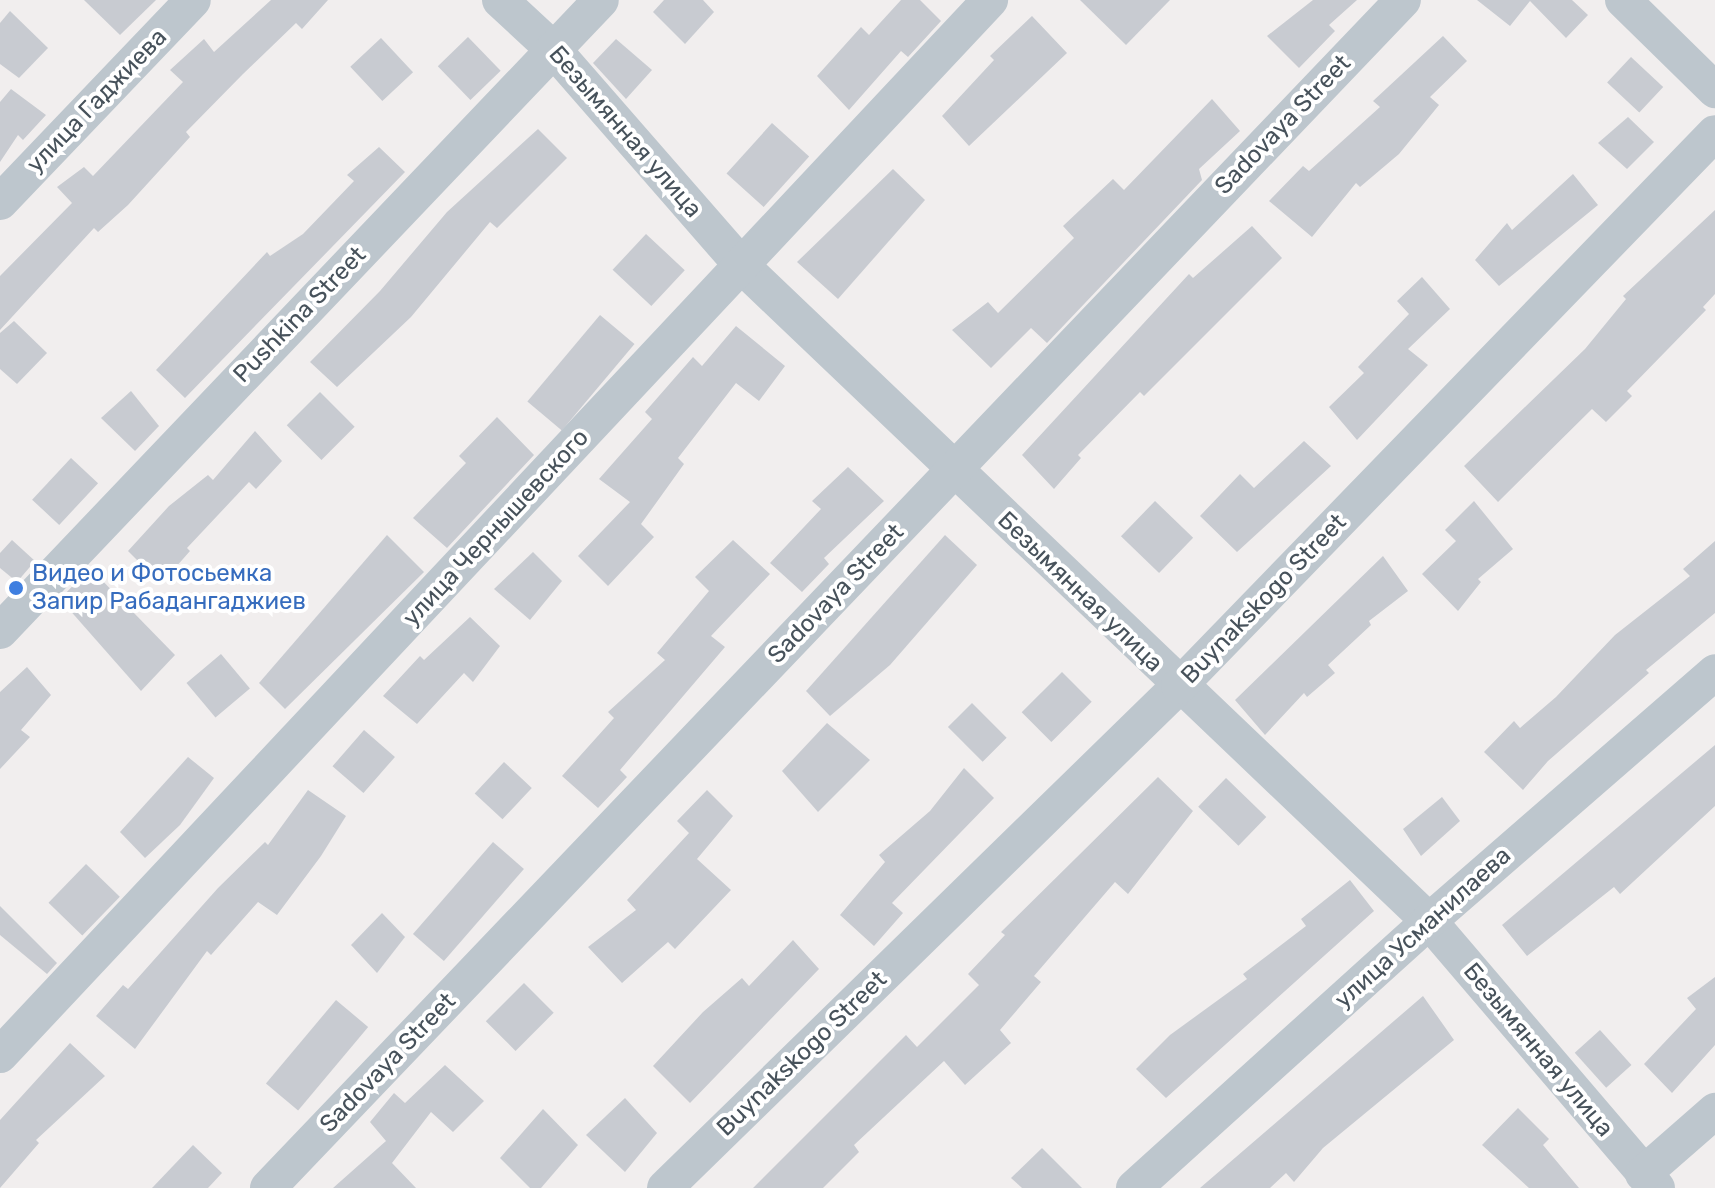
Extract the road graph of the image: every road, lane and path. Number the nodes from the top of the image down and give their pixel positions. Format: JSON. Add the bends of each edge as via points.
{"nodes":[{"id":1,"x":193,"y":0,"type":"edge"},
{"id":2,"x":500,"y":0,"type":"edge"},
{"id":3,"x":601,"y":0,"type":"edge"},
{"id":4,"x":990,"y":0,"type":"edge"},
{"id":5,"x":1403,"y":0,"type":"edge"},
{"id":6,"x":1623,"y":0,"type":"edge"},
{"id":7,"x":553,"y":49,"type":"junction"},
{"id":8,"x":1715,"y":90,"type":"edge"},
{"id":9,"x":1715,"y":133,"type":"edge"},
{"id":10,"x":0,"y":202,"type":"edge"},
{"id":11,"x":743,"y":267,"type":"junction"},
{"id":12,"x":953,"y":471,"type":"junction"},
{"id":13,"x":0,"y":631,"type":"edge"},
{"id":14,"x":1715,"y":672,"type":"edge"},
{"id":15,"x":1179,"y":686,"type":"junction"},
{"id":16,"x":1429,"y":921,"type":"junction"},
{"id":17,"x":0,"y":1055,"type":"edge"},
{"id":18,"x":1715,"y":1111,"type":"edge"},
{"id":19,"x":1650,"y":1181,"type":"edge"},
{"id":20,"x":268,"y":1188,"type":"edge"},
{"id":21,"x":665,"y":1188,"type":"edge"},
{"id":22,"x":1134,"y":1188,"type":"edge"}],
"edges":[{"from":1,"to":10,"type":"street","name":"улица Гаджиева"},
{"from":2,"to":7,"type":"street","name":"Безымянная улица"},
{"from":3,"to":7,"type":"street","name":"Pushkina Street"},
{"from":4,"to":11,"type":"street","name":"улица Чернышевского"},
{"from":5,"to":12,"type":"street","name":"Sadovaya Street"},
{"from":6,"to":8,"type":"street"},
{"from":7,"to":11,"type":"street","name":"Безымянная улица"},
{"from":7,"to":13,"type":"street","name":"Pushkina Street"},
{"from":9,"to":15,"type":"street","name":"Buynakskogo Street"},
{"from":11,"to":12,"type":"street","name":"Безымянная улица"},
{"from":11,"to":17,"type":"street","name":"улица Чернышевского"},
{"from":12,"to":15,"type":"street","name":"Безымянная улица"},
{"from":12,"to":20,"type":"street","name":"Sadovaya Street"},
{"from":14,"to":16,"type":"street","name":"улица Усманилаева"},
{"from":15,"to":16,"type":"street","name":"Безымянная улица"},
{"from":15,"to":21,"type":"street","name":"Buynakskogo Street"},
{"from":16,"to":19,"type":"street","name":"Безымянная улица"},
{"from":16,"to":22,"type":"street","name":"улица Усманилаева"},
{"from":18,"to":19,"type":"street"}]}
